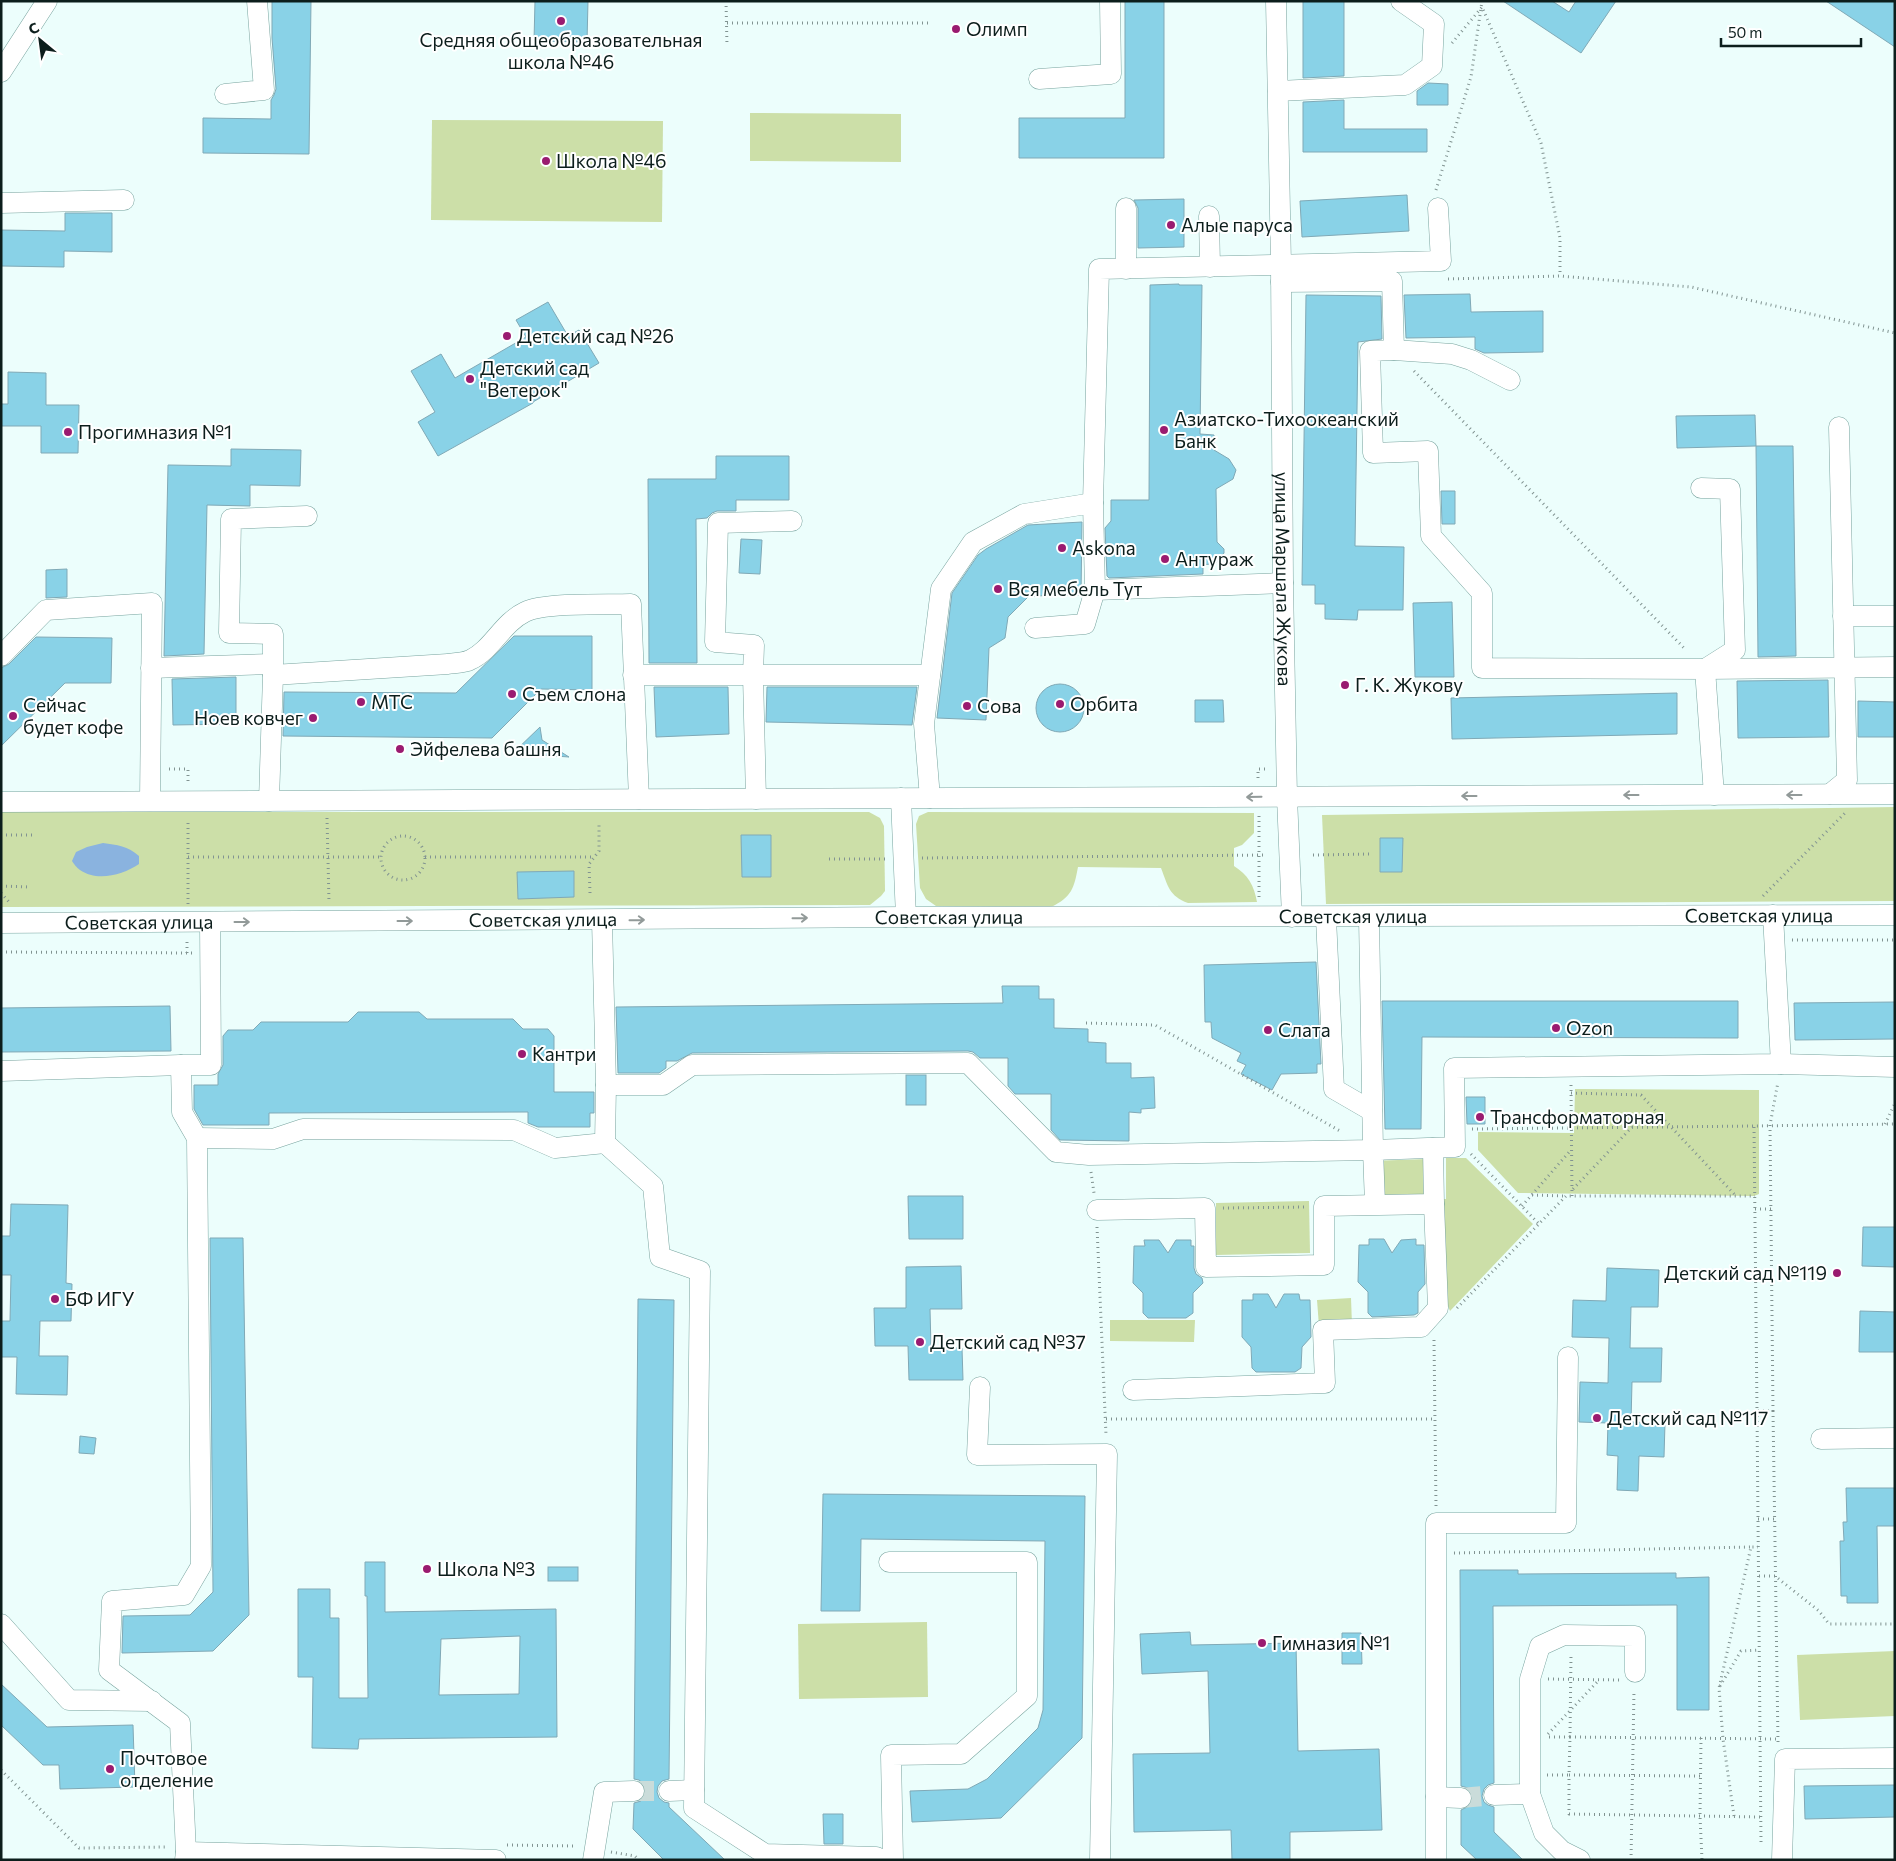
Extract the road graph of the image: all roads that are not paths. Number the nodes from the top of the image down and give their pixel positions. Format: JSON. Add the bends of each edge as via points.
{"nodes":[{"id":1,"x":47,"y":1,"type":"edge"},
{"id":2,"x":257,"y":1,"type":"edge"},
{"id":3,"x":1110,"y":1,"type":"edge"},
{"id":4,"x":1276,"y":1,"type":"edge"},
{"id":5,"x":1401,"y":1,"type":"edge"},
{"id":6,"x":1,"y":72,"type":"edge"},
{"id":7,"x":1039,"y":79,"type":"dead end"},
{"id":8,"x":1278,"y":91,"type":"junction"},
{"id":9,"x":225,"y":94,"type":"dead end"},
{"id":10,"x":124,"y":200,"type":"dead end"},
{"id":11,"x":1,"y":203,"type":"edge"},
{"id":12,"x":1126,"y":208,"type":"dead end"},
{"id":13,"x":1438,"y":208,"type":"road end"},
{"id":14,"x":1210,"y":216,"type":"dead end"},
{"id":15,"x":1210,"y":266,"type":"junction"},
{"id":16,"x":1126,"y":269,"type":"junction"},
{"id":17,"x":1281,"y":273,"type":"junction"},
{"id":18,"x":1394,"y":350,"type":"junction"},
{"id":19,"x":1510,"y":380,"type":"dead end"},
{"id":20,"x":1839,"y":427,"type":"dead end"},
{"id":21,"x":1701,"y":488,"type":"dead end"},
{"id":22,"x":1093,"y":503,"type":"junction"},
{"id":23,"x":307,"y":516,"type":"dead end"},
{"id":24,"x":792,"y":521,"type":"dead end"},
{"id":25,"x":1283,"y":583,"type":"junction"},
{"id":26,"x":1095,"y":590,"type":"junction"},
{"id":27,"x":1843,"y":616,"type":"junction"},
{"id":28,"x":1895,"y":616,"type":"edge"},
{"id":29,"x":1035,"y":628,"type":"dead end"},
{"id":30,"x":1,"y":656,"type":"edge"},
{"id":31,"x":1844,"y":667,"type":"junction"},
{"id":32,"x":1895,"y":667,"type":"edge"},
{"id":33,"x":151,"y":668,"type":"junction"},
{"id":34,"x":1705,"y":669,"type":"junction"},
{"id":35,"x":272,"y":670,"type":"junction"},
{"id":36,"x":633,"y":675,"type":"junction"},
{"id":37,"x":753,"y":675,"type":"junction"},
{"id":38,"x":930,"y":675,"type":"junction"},
{"id":39,"x":1830,"y":794,"type":"junction"},
{"id":40,"x":1895,"y":794,"type":"edge"},
{"id":41,"x":1714,"y":795,"type":"junction"},
{"id":42,"x":1287,"y":797,"type":"junction"},
{"id":43,"x":901,"y":798,"type":"junction"},
{"id":44,"x":930,"y":798,"type":"junction"},
{"id":45,"x":756,"y":799,"type":"junction"},
{"id":46,"x":639,"y":800,"type":"junction"},
{"id":47,"x":269,"y":801,"type":"junction"},
{"id":48,"x":1,"y":802,"type":"edge"},
{"id":49,"x":150,"y":802,"type":"junction"},
{"id":50,"x":1773,"y":915,"type":"junction"},
{"id":51,"x":1895,"y":915,"type":"edge"},
{"id":52,"x":1292,"y":917,"type":"junction"},
{"id":53,"x":906,"y":918,"type":"junction"},
{"id":54,"x":1326,"y":918,"type":"junction"},
{"id":55,"x":1369,"y":918,"type":"junction"},
{"id":56,"x":602,"y":920,"type":"junction"},
{"id":57,"x":210,"y":922,"type":"junction"},
{"id":58,"x":1,"y":923,"type":"edge"},
{"id":59,"x":1781,"y":1064,"type":"junction"},
{"id":60,"x":181,"y":1065,"type":"junction"},
{"id":61,"x":1895,"y":1067,"type":"edge"},
{"id":62,"x":1,"y":1071,"type":"edge"},
{"id":63,"x":606,"y":1085,"type":"junction"},
{"id":64,"x":1372,"y":1111,"type":"junction"},
{"id":65,"x":197,"y":1138,"type":"junction"},
{"id":66,"x":605,"y":1143,"type":"junction"},
{"id":67,"x":1433,"y":1148,"type":"junction"},
{"id":68,"x":1373,"y":1150,"type":"junction"},
{"id":69,"x":1375,"y":1204,"type":"junction"},
{"id":70,"x":1434,"y":1204,"type":"junction"},
{"id":71,"x":1097,"y":1210,"type":"road end"},
{"id":72,"x":1568,"y":1357,"type":"dead end"},
{"id":73,"x":980,"y":1387,"type":"dead end"},
{"id":74,"x":1133,"y":1390,"type":"dead end"},
{"id":75,"x":1895,"y":1438,"type":"edge"},
{"id":76,"x":1822,"y":1439,"type":"dead end"},
{"id":77,"x":889,"y":1562,"type":"dead end"},
{"id":78,"x":1,"y":1624,"type":"edge"},
{"id":79,"x":1635,"y":1676,"type":"road end"},
{"id":80,"x":152,"y":1702,"type":"junction"},
{"id":81,"x":1895,"y":1758,"type":"edge"},
{"id":82,"x":1530,"y":1784,"type":"junction"},
{"id":83,"x":694,"y":1790,"type":"junction"},
{"id":84,"x":669,"y":1791,"type":"tunnel mouth"},
{"id":85,"x":634,"y":1792,"type":"tunnel mouth"},
{"id":86,"x":1494,"y":1795,"type":"tunnel mouth"},
{"id":87,"x":1436,"y":1797,"type":"junction"},
{"id":88,"x":1461,"y":1798,"type":"tunnel mouth"},
{"id":89,"x":185,"y":1856,"type":"edge"},
{"id":90,"x":496,"y":1860,"type":"edge"},
{"id":91,"x":593,"y":1860,"type":"edge"},
{"id":92,"x":882,"y":1860,"type":"edge"},
{"id":93,"x":893,"y":1860,"type":"edge"},
{"id":94,"x":1100,"y":1860,"type":"edge"},
{"id":95,"x":1436,"y":1860,"type":"edge"},
{"id":96,"x":1580,"y":1860,"type":"edge"},
{"id":97,"x":1782,"y":1860,"type":"edge"}],
"edges":[{"from":1,"to":6,"type":"street"},
{"from":2,"to":9,"type":"street","via":[[264,90]]},
{"from":3,"to":7,"type":"street","via":[[1112,74]]},
{"from":4,"to":8,"type":"street","name":"улица Маршала Жукова"},
{"from":5,"to":8,"type":"street","via":[[1434,24],[1432,66],[1405,85]]},
{"from":8,"to":17,"type":"street","name":"улица Маршала Жукова"},
{"from":10,"to":11,"type":"street"},
{"from":12,"to":16,"type":"street"},
{"from":13,"to":17,"type":"street","via":[[1441,261]]},
{"from":14,"to":15,"type":"street"},
{"from":15,"to":16,"type":"street"},
{"from":15,"to":17,"type":"street"},
{"from":16,"to":22,"type":"street","via":[[1099,269]]},
{"from":17,"to":18,"type":"street","via":[[1392,281]]},
{"from":17,"to":25,"type":"street","name":"улица Маршала Жукова"},
{"from":18,"to":19,"type":"street","via":[[1452,354]]},
{"from":18,"to":34,"type":"street","via":[[1370,351],[1373,453],[1428,452],[1431,536],[1482,594],[1482,668]]},
{"from":20,"to":27,"type":"street"},
{"from":21,"to":34,"type":"street","via":[[1730,489],[1735,650]]},
{"from":22,"to":26,"type":"street"},
{"from":22,"to":38,"type":"street","via":[[1024,514],[973,542],[941,589]]},
{"from":23,"to":35,"type":"street","via":[[231,519],[229,633],[273,634]]},
{"from":24,"to":37,"type":"street","via":[[718,523],[715,642],[754,644]]},
{"from":25,"to":26,"type":"street"},
{"from":25,"to":42,"type":"street","name":"улица Маршала Жукова"},
{"from":26,"to":29,"type":"street","via":[[1085,624]]},
{"from":27,"to":28,"type":"street"},
{"from":27,"to":31,"type":"street"},
{"from":30,"to":33,"type":"street","via":[[46,610],[152,603]]},
{"from":31,"to":32,"type":"street"},
{"from":31,"to":34,"type":"street"},
{"from":31,"to":39,"type":"street","via":[[1847,780]]},
{"from":33,"to":35,"type":"street"},
{"from":33,"to":49,"type":"street"},
{"from":34,"to":41,"type":"street"},
{"from":35,"to":36,"type":"street","via":[[470,661],[510,622],[526,612],[542,607],[631,604]]},
{"from":35,"to":47,"type":"street"},
{"from":36,"to":37,"type":"street"},
{"from":36,"to":46,"type":"street"},
{"from":37,"to":38,"type":"street"},
{"from":37,"to":45,"type":"street"},
{"from":38,"to":44,"type":"street","via":[[924,724]]},
{"from":39,"to":40,"type":"street"},
{"from":39,"to":41,"type":"street","one_way":true},
{"from":41,"to":42,"type":"street","one_way":true},
{"from":42,"to":44,"type":"street","one_way":true},
{"from":42,"to":52,"type":"street","name":"улица Маршала Жукова"},
{"from":43,"to":44,"type":"street"},
{"from":43,"to":45,"type":"street"},
{"from":43,"to":53,"type":"street"},
{"from":45,"to":46,"type":"street"},
{"from":46,"to":47,"type":"street"},
{"from":47,"to":49,"type":"street"},
{"from":48,"to":49,"type":"street"},
{"from":50,"to":51,"type":"street","name":"Советская улица"},
{"from":50,"to":55,"type":"street","name":"Советская улица"},
{"from":50,"to":59,"type":"street"},
{"from":52,"to":53,"type":"street","name":"Советская улица"},
{"from":52,"to":54,"type":"street","name":"Советская улица"},
{"from":56,"to":53,"type":"street","name":"Советская улица","one_way":true},
{"from":54,"to":55,"type":"street","name":"Советская улица"},
{"from":54,"to":64,"type":"street","via":[[1334,1088]]},
{"from":55,"to":64,"type":"street"},
{"from":57,"to":56,"type":"street","name":"Советская улица","one_way":true},
{"from":56,"to":63,"type":"street"},
{"from":57,"to":58,"type":"street","name":"Советская улица"},
{"from":57,"to":60,"type":"street","via":[[211,1065]]},
{"from":59,"to":61,"type":"street"},
{"from":59,"to":67,"type":"street","via":[[1454,1068],[1455,1148]]},
{"from":60,"to":62,"type":"street"},
{"from":60,"to":65,"type":"street","via":[[182,1112]]},
{"from":63,"to":66,"type":"street"},
{"from":63,"to":68,"type":"street","via":[[663,1085],[692,1065],[968,1063],[1056,1152],[1089,1155]]},
{"from":64,"to":68,"type":"street"},
{"from":65,"to":66,"type":"street","via":[[273,1139],[303,1129],[514,1130],[555,1148]]},
{"from":65,"to":80,"type":"street","via":[[201,1566],[184,1595],[112,1602],[110,1670]]},
{"from":66,"to":83,"type":"street","via":[[653,1186],[660,1257],[700,1270]]},
{"from":67,"to":68,"type":"street"},
{"from":67,"to":70,"type":"street"},
{"from":68,"to":69,"type":"street"},
{"from":69,"to":70,"type":"street"},
{"from":69,"to":71,"type":"street","via":[[1324,1206],[1324,1264],[1305,1265],[1206,1267],[1205,1208]]},
{"from":70,"to":74,"type":"street","via":[[1438,1308],[1421,1326],[1323,1330],[1325,1383]]},
{"from":72,"to":87,"type":"street","via":[[1566,1523],[1436,1523]]},
{"from":73,"to":94,"type":"street","via":[[977,1455],[1107,1454]]},
{"from":75,"to":76,"type":"street"},
{"from":77,"to":93,"type":"street","via":[[1027,1562],[1027,1696],[961,1754],[891,1755]]},
{"from":78,"to":80,"type":"street","via":[[69,1700]]},
{"from":79,"to":82,"type":"street","via":[[1635,1636],[1564,1635],[1540,1646],[1530,1679]]},
{"from":80,"to":89,"type":"street","via":[[180,1723]]},
{"from":81,"to":97,"type":"street","via":[[1785,1759]]},
{"from":82,"to":86,"type":"street"},
{"from":82,"to":96,"type":"street","via":[[1544,1834],[1562,1851]]},
{"from":83,"to":84,"type":"street"},
{"from":83,"to":92,"type":"street","via":[[694,1808],[764,1854],[876,1856]]},
{"from":85,"to":91,"type":"street","via":[[604,1792]]},
{"from":87,"to":88,"type":"street"},
{"from":87,"to":95,"type":"street"},
{"from":89,"to":90,"type":"street"}]}
